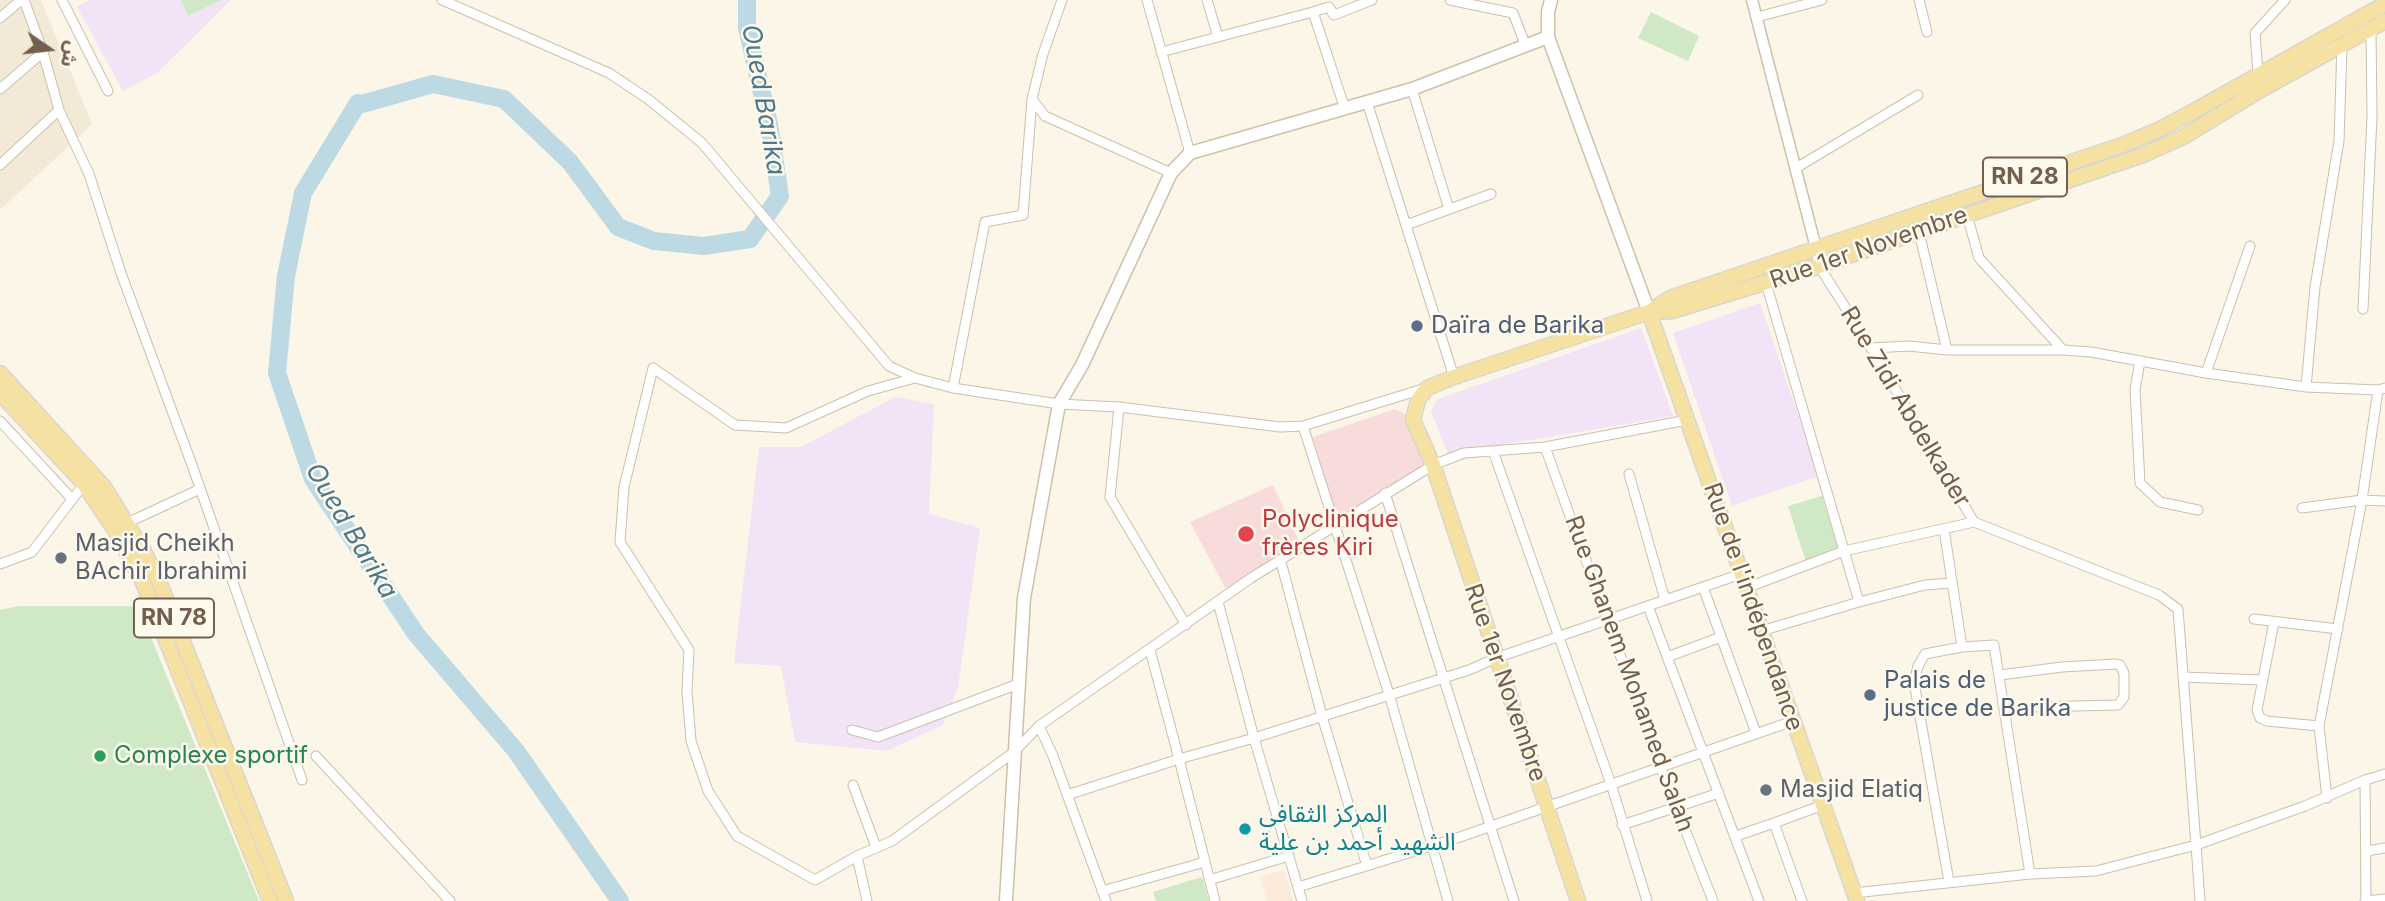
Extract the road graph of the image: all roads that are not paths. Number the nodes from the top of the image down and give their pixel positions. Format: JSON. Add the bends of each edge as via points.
{"nodes":[{"id":1,"x":22,"y":0,"type":"edge"},
{"id":2,"x":62,"y":0,"type":"edge"},
{"id":3,"x":442,"y":0,"type":"edge"},
{"id":4,"x":1062,"y":0,"type":"edge"},
{"id":5,"x":1147,"y":0,"type":"edge"},
{"id":6,"x":1207,"y":0,"type":"edge"},
{"id":7,"x":1372,"y":0,"type":"edge"},
{"id":8,"x":1450,"y":0,"type":"edge"},
{"id":9,"x":1550,"y":0,"type":"edge"},
{"id":10,"x":1752,"y":0,"type":"edge"},
{"id":11,"x":1822,"y":0,"type":"edge"},
{"id":12,"x":1919,"y":0,"type":"edge"},
{"id":13,"x":2285,"y":0,"type":"edge"},
{"id":14,"x":1328,"y":3,"type":"edge"},
{"id":15,"x":2385,"y":4,"type":"edge"},
{"id":16,"x":1313,"y":12,"type":"junction"},
{"id":17,"x":1757,"y":17,"type":"junction"},
{"id":18,"x":0,"y":18,"type":"edge"},
{"id":19,"x":2385,"y":21,"type":"edge"},
{"id":20,"x":2371,"y":29,"type":"junction"},
{"id":21,"x":1927,"y":32,"type":"dead end"},
{"id":22,"x":1218,"y":37,"type":"junction"},
{"id":23,"x":1548,"y":37,"type":"junction"},
{"id":24,"x":1525,"y":44,"type":"junction"},
{"id":25,"x":2342,"y":45,"type":"junction"},
{"id":26,"x":43,"y":52,"type":"junction"},
{"id":27,"x":1161,"y":52,"type":"junction"},
{"id":28,"x":2258,"y":74,"type":"junction"},
{"id":29,"x":0,"y":89,"type":"edge"},
{"id":30,"x":1412,"y":89,"type":"junction"},
{"id":31,"x":108,"y":91,"type":"dead end"},
{"id":32,"x":1918,"y":95,"type":"dead end"},
{"id":33,"x":1032,"y":99,"type":"junction"},
{"id":34,"x":1367,"y":102,"type":"junction"},
{"id":35,"x":1345,"y":109,"type":"junction"},
{"id":36,"x":59,"y":110,"type":"junction"},
{"id":37,"x":1190,"y":153,"type":"junction"},
{"id":38,"x":0,"y":165,"type":"edge"},
{"id":39,"x":1796,"y":168,"type":"junction"},
{"id":40,"x":1171,"y":173,"type":"junction"},
{"id":41,"x":1491,"y":194,"type":"dead end"},
{"id":42,"x":1449,"y":209,"type":"junction"},
{"id":43,"x":1967,"y":215,"type":"junction"},
{"id":44,"x":1406,"y":225,"type":"junction"},
{"id":45,"x":1919,"y":232,"type":"junction"},
{"id":46,"x":2250,"y":246,"type":"dead end"},
{"id":47,"x":1816,"y":248,"type":"junction"},
{"id":48,"x":1819,"y":266,"type":"junction"},
{"id":49,"x":1766,"y":283,"type":"junction"},
{"id":50,"x":2363,"y":309,"type":"dead end"},
{"id":51,"x":1649,"y":312,"type":"junction"},
{"id":52,"x":1871,"y":348,"type":"junction"},
{"id":53,"x":1947,"y":350,"type":"junction"},
{"id":54,"x":2063,"y":350,"type":"junction"},
{"id":55,"x":2140,"y":361,"type":"junction"},
{"id":56,"x":0,"y":373,"type":"edge"},
{"id":57,"x":2206,"y":373,"type":"junction"},
{"id":58,"x":1454,"y":377,"type":"junction"},
{"id":59,"x":915,"y":378,"type":"junction"},
{"id":60,"x":2306,"y":387,"type":"junction"},
{"id":61,"x":953,"y":388,"type":"junction"},
{"id":62,"x":1427,"y":388,"type":"junction"},
{"id":63,"x":2381,"y":389,"type":"edge"},
{"id":64,"x":0,"y":393,"type":"edge"},
{"id":65,"x":1059,"y":404,"type":"junction"},
{"id":66,"x":1119,"y":407,"type":"junction"},
{"id":67,"x":1687,"y":420,"type":"junction"},
{"id":68,"x":0,"y":421,"type":"edge"},
{"id":69,"x":1303,"y":426,"type":"junction"},
{"id":70,"x":1545,"y":447,"type":"junction"},
{"id":71,"x":1493,"y":451,"type":"junction"},
{"id":72,"x":1433,"y":465,"type":"junction"},
{"id":73,"x":1629,"y":474,"type":"dead end"},
{"id":74,"x":84,"y":484,"type":"junction"},
{"id":75,"x":200,"y":489,"type":"junction"},
{"id":76,"x":1385,"y":493,"type":"junction"},
{"id":77,"x":72,"y":499,"type":"junction"},
{"id":78,"x":2362,"y":500,"type":"junction"},
{"id":79,"x":2385,"y":501,"type":"edge"},
{"id":80,"x":2302,"y":508,"type":"dead end"},
{"id":81,"x":2198,"y":510,"type":"dead end"},
{"id":82,"x":1975,"y":522,"type":"junction"},
{"id":83,"x":127,"y":523,"type":"junction"},
{"id":84,"x":1335,"y":527,"type":"junction"},
{"id":85,"x":1944,"y":529,"type":"junction"},
{"id":86,"x":1844,"y":551,"type":"junction"},
{"id":87,"x":1280,"y":562,"type":"junction"},
{"id":88,"x":0,"y":564,"type":"edge"},
{"id":89,"x":1744,"y":581,"type":"junction"},
{"id":90,"x":1951,"y":583,"type":"junction"},
{"id":91,"x":1703,"y":587,"type":"junction"},
{"id":92,"x":1665,"y":600,"type":"junction"},
{"id":93,"x":1218,"y":602,"type":"junction"},
{"id":94,"x":1859,"y":602,"type":"junction"},
{"id":95,"x":1648,"y":606,"type":"junction"},
{"id":96,"x":1609,"y":619,"type":"junction"},
{"id":97,"x":2254,"y":619,"type":"dead end"},
{"id":98,"x":2274,"y":622,"type":"junction"},
{"id":99,"x":1186,"y":625,"type":"junction"},
{"id":100,"x":2338,"y":629,"type":"junction"},
{"id":101,"x":1761,"y":631,"type":"junction"},
{"id":102,"x":1559,"y":636,"type":"junction"},
{"id":103,"x":1721,"y":637,"type":"junction"},
{"id":104,"x":1962,"y":647,"type":"junction"},
{"id":105,"x":1150,"y":650,"type":"junction"},
{"id":106,"x":1667,"y":657,"type":"junction"},
{"id":107,"x":1496,"y":658,"type":"junction"},
{"id":108,"x":2000,"y":675,"type":"junction"},
{"id":109,"x":1443,"y":677,"type":"junction"},
{"id":110,"x":2183,"y":677,"type":"junction"},
{"id":111,"x":2262,"y":680,"type":"junction"},
{"id":112,"x":1018,"y":684,"type":"junction"},
{"id":113,"x":1389,"y":694,"type":"junction"},
{"id":114,"x":2006,"y":711,"type":"junction"},
{"id":115,"x":1322,"y":716,"type":"junction"},
{"id":116,"x":1793,"y":721,"type":"junction"},
{"id":117,"x":1039,"y":726,"type":"junction"},
{"id":118,"x":2319,"y":726,"type":"junction"},
{"id":119,"x":852,"y":730,"type":"dead end"},
{"id":120,"x":1756,"y":733,"type":"junction"},
{"id":121,"x":1254,"y":738,"type":"junction"},
{"id":122,"x":1014,"y":752,"type":"junction"},
{"id":123,"x":1703,"y":753,"type":"junction"},
{"id":124,"x":316,"y":756,"type":"dead end"},
{"id":125,"x":1179,"y":759,"type":"junction"},
{"id":126,"x":1661,"y":768,"type":"junction"},
{"id":127,"x":2385,"y":774,"type":"edge"},
{"id":128,"x":302,"y":780,"type":"dead end"},
{"id":129,"x":2365,"y":780,"type":"junction"},
{"id":130,"x":1611,"y":784,"type":"junction"},
{"id":131,"x":853,"y":785,"type":"dead end"},
{"id":132,"x":1719,"y":793,"type":"junction"},
{"id":133,"x":1067,"y":794,"type":"junction"},
{"id":134,"x":2327,"y":798,"type":"junction"},
{"id":135,"x":1677,"y":805,"type":"junction"},
{"id":136,"x":1823,"y":805,"type":"junction"},
{"id":137,"x":1547,"y":807,"type":"junction"},
{"id":138,"x":1774,"y":823,"type":"junction"},
{"id":139,"x":1490,"y":825,"type":"junction"},
{"id":140,"x":1622,"y":825,"type":"junction"},
{"id":141,"x":1736,"y":836,"type":"junction"},
{"id":142,"x":2196,"y":845,"type":"junction"},
{"id":143,"x":1432,"y":846,"type":"junction"},
{"id":144,"x":876,"y":847,"type":"junction"},
{"id":145,"x":2385,"y":848,"type":"edge"},
{"id":146,"x":2366,"y":851,"type":"junction"},
{"id":147,"x":856,"y":856,"type":"junction"},
{"id":148,"x":1289,"y":856,"type":"junction"},
{"id":149,"x":1205,"y":862,"type":"junction"},
{"id":150,"x":1367,"y":866,"type":"junction"},
{"id":151,"x":2030,"y":874,"type":"junction"},
{"id":152,"x":1209,"y":880,"type":"junction"},
{"id":153,"x":1949,"y":883,"type":"junction"},
{"id":154,"x":1298,"y":887,"type":"junction"},
{"id":155,"x":1102,"y":891,"type":"junction"},
{"id":156,"x":1855,"y":897,"type":"edge"},
{"id":157,"x":2385,"y":899,"type":"edge"},
{"id":158,"x":270,"y":901,"type":"edge"},
{"id":159,"x":286,"y":901,"type":"edge"},
{"id":160,"x":450,"y":901,"type":"edge"},
{"id":161,"x":867,"y":901,"type":"edge"},
{"id":162,"x":1006,"y":901,"type":"edge"},
{"id":163,"x":1105,"y":901,"type":"edge"},
{"id":164,"x":1215,"y":901,"type":"edge"},
{"id":165,"x":1302,"y":901,"type":"edge"},
{"id":166,"x":1448,"y":901,"type":"edge"},
{"id":167,"x":1514,"y":901,"type":"edge"},
{"id":168,"x":1578,"y":901,"type":"edge"},
{"id":169,"x":1647,"y":901,"type":"edge"},
{"id":170,"x":1713,"y":901,"type":"edge"},
{"id":171,"x":1759,"y":901,"type":"edge"},
{"id":172,"x":1802,"y":901,"type":"edge"},
{"id":173,"x":2200,"y":901,"type":"edge"},
{"id":174,"x":2366,"y":901,"type":"edge"}],
"edges":[{"from":1,"to":18,"type":"street"},
{"from":1,"to":26,"type":"street"},
{"from":2,"to":31,"type":"street"},
{"from":3,"to":59,"type":"street","via":[[609,74],[648,99],[702,143],[889,366]]},
{"from":4,"to":33,"type":"street"},
{"from":5,"to":27,"type":"street"},
{"from":6,"to":22,"type":"street"},
{"from":7,"to":14,"type":"street","via":[[1334,15]]},
{"from":8,"to":24,"type":"street","via":[[1513,13]]},
{"from":9,"to":23,"type":"main road"},
{"from":10,"to":17,"type":"street"},
{"from":11,"to":17,"type":"street"},
{"from":12,"to":21,"type":"street"},
{"from":13,"to":28,"type":"street","via":[[2255,33]]},
{"from":14,"to":16,"type":"street"},
{"from":15,"to":28,"type":"main road","number":"RN 28"},
{"from":16,"to":22,"type":"street"},
{"from":16,"to":35,"type":"street"},
{"from":17,"to":39,"type":"street"},
{"from":19,"to":20,"type":"main road","name":"Rue 1er Novembre","number":"RN 28"},
{"from":20,"to":25,"type":"main road","name":"Rue 1er Novembre","number":"RN 28"},
{"from":20,"to":50,"type":"street","via":[[2372,117]]},
{"from":22,"to":27,"type":"street"},
{"from":23,"to":24,"type":"main road"},
{"from":23,"to":51,"type":"main road"},
{"from":24,"to":30,"type":"main road"},
{"from":25,"to":43,"type":"main road","name":"Rue 1er Novembre","number":"RN 28","via":[[2185,136],[2143,155]]},
{"from":25,"to":60,"type":"street","via":[[2339,141],[2315,287]]},
{"from":26,"to":29,"type":"street"},
{"from":26,"to":36,"type":"street"},
{"from":27,"to":37,"type":"street"},
{"from":28,"to":47,"type":"main road","number":"RN 28","via":[[2170,124],[2122,145]]},
{"from":30,"to":34,"type":"main road"},
{"from":30,"to":42,"type":"street"},
{"from":32,"to":39,"type":"street"},
{"from":33,"to":40,"type":"street","via":[[1045,116]]},
{"from":33,"to":61,"type":"street","via":[[1023,215],[985,222]]},
{"from":34,"to":35,"type":"main road"},
{"from":34,"to":44,"type":"street"},
{"from":35,"to":37,"type":"main road"},
{"from":36,"to":38,"type":"street"},
{"from":36,"to":75,"type":"street","via":[[89,174]]},
{"from":37,"to":40,"type":"main road"},
{"from":39,"to":47,"type":"street"},
{"from":40,"to":65,"type":"main road","via":[[1082,365]]},
{"from":41,"to":42,"type":"street"},
{"from":42,"to":44,"type":"street"},
{"from":43,"to":45,"type":"main road","name":"Rue 1er Novembre","number":"RN 28"},
{"from":43,"to":54,"type":"street","via":[[1979,258]]},
{"from":44,"to":58,"type":"street"},
{"from":45,"to":48,"type":"main road","name":"Rue 1er Novembre","number":"RN 28"},
{"from":45,"to":53,"type":"street"},
{"from":46,"to":57,"type":"street"},
{"from":47,"to":48,"type":"street","name":"Rue Zidi Abdelkader"},
{"from":47,"to":51,"type":"main road","number":"RN 28","via":[[1670,298]]},
{"from":48,"to":49,"type":"main road","name":"Rue 1er Novembre","number":"RN 28"},
{"from":48,"to":52,"type":"street","name":"Rue Zidi Abdelkader"},
{"from":49,"to":51,"type":"main road","name":"Rue 1er Novembre","number":"RN 28","via":[[1672,312]]},
{"from":49,"to":86,"type":"street"},
{"from":51,"to":58,"type":"main road","number":"RN 28"},
{"from":51,"to":67,"type":"main road","name":"Rue de l'indépendance"},
{"from":52,"to":53,"type":"street"},
{"from":52,"to":82,"type":"street","name":"Rue Zidi Abdelkader"},
{"from":53,"to":54,"type":"street"},
{"from":54,"to":55,"type":"street"},
{"from":55,"to":57,"type":"street"},
{"from":55,"to":81,"type":"street","via":[[2135,390],[2140,483],[2160,502]]},
{"from":56,"to":83,"type":"main road","number":"RN 78","via":[[84,463]]},
{"from":57,"to":60,"type":"street"},
{"from":58,"to":62,"type":"main road","number":"RN 28"},
{"from":59,"to":61,"type":"street"},
{"from":59,"to":147,"type":"street","via":[[868,391],[786,428],[735,425],[653,368],[624,487],[620,542],[689,650],[691,741],[708,791],[737,836],[815,880]]},
{"from":60,"to":63,"type":"street"},
{"from":61,"to":65,"type":"street"},
{"from":62,"to":69,"type":"street"},
{"from":62,"to":72,"type":"main road","name":"Rue 1er Novembre","via":[[1413,419]]},
{"from":63,"to":78,"type":"street"},
{"from":64,"to":74,"type":"main road","number":"RN 78"},
{"from":65,"to":66,"type":"street"},
{"from":65,"to":112,"type":"main road","via":[[1024,598]]},
{"from":66,"to":69,"type":"street"},
{"from":66,"to":99,"type":"street","via":[[1110,497]]},
{"from":67,"to":70,"type":"street"},
{"from":67,"to":89,"type":"main road","name":"Rue de l'indépendance"},
{"from":68,"to":77,"type":"street"},
{"from":69,"to":84,"type":"street"},
{"from":70,"to":71,"type":"street"},
{"from":70,"to":96,"type":"street","name":"Rue Ghanem Mohamed Salah"},
{"from":71,"to":72,"type":"street","via":[[1464,453]]},
{"from":71,"to":102,"type":"street"},
{"from":72,"to":76,"type":"street"},
{"from":72,"to":107,"type":"main road","name":"Rue 1er Novembre"},
{"from":73,"to":92,"type":"street"},
{"from":74,"to":77,"type":"street"},
{"from":74,"to":158,"type":"main road","number":"RN 78","via":[[142,580]]},
{"from":75,"to":83,"type":"street"},
{"from":75,"to":128,"type":"street"},
{"from":76,"to":84,"type":"street"},
{"from":76,"to":109,"type":"street"},
{"from":77,"to":88,"type":"street","via":[[32,552]]},
{"from":78,"to":79,"type":"street"},
{"from":78,"to":80,"type":"street"},
{"from":78,"to":100,"type":"street"},
{"from":82,"to":85,"type":"street"},
{"from":82,"to":110,"type":"street","name":"Rue Zidi Abdelkader","via":[[2160,595],[2178,609]]},
{"from":83,"to":159,"type":"main road","number":"RN 78","via":[[158,579]]},
{"from":84,"to":87,"type":"street"},
{"from":84,"to":113,"type":"street"},
{"from":85,"to":86,"type":"street"},
{"from":85,"to":90,"type":"street"},
{"from":86,"to":89,"type":"street"},
{"from":86,"to":94,"type":"street"},
{"from":87,"to":93,"type":"street"},
{"from":87,"to":115,"type":"street"},
{"from":89,"to":91,"type":"street"},
{"from":89,"to":101,"type":"main road","name":"Rue de l'indépendance"},
{"from":90,"to":94,"type":"street"},
{"from":90,"to":104,"type":"street"},
{"from":91,"to":92,"type":"street"},
{"from":91,"to":103,"type":"street"},
{"from":92,"to":95,"type":"street"},
{"from":93,"to":99,"type":"street"},
{"from":93,"to":121,"type":"street"},
{"from":94,"to":101,"type":"street"},
{"from":95,"to":96,"type":"street"},
{"from":95,"to":106,"type":"street"},
{"from":96,"to":102,"type":"street"},
{"from":96,"to":126,"type":"street","name":"Rue Ghanem Mohamed Salah"},
{"from":97,"to":98,"type":"street"},
{"from":98,"to":100,"type":"street"},
{"from":98,"to":111,"type":"street"},
{"from":99,"to":105,"type":"street"},
{"from":100,"to":118,"type":"street"},
{"from":101,"to":116,"type":"main road","name":"Rue de l'indépendance"},
{"from":102,"to":107,"type":"street"},
{"from":102,"to":130,"type":"street"},
{"from":103,"to":106,"type":"street"},
{"from":103,"to":120,"type":"street"},
{"from":104,"to":108,"type":"street","via":[[1994,645]]},
{"from":104,"to":153,"type":"street","via":[[1925,654],[1914,682]]},
{"from":105,"to":117,"type":"street"},
{"from":105,"to":125,"type":"street"},
{"from":106,"to":123,"type":"street"},
{"from":107,"to":109,"type":"street"},
{"from":107,"to":137,"type":"main road","name":"Rue 1er Novembre"},
{"from":108,"to":114,"type":"street"},
{"from":108,"to":114,"type":"street","via":[[2116,664],[2124,673],[2124,697],[2118,705]]},
{"from":109,"to":113,"type":"street"},
{"from":109,"to":139,"type":"street"},
{"from":110,"to":111,"type":"street"},
{"from":110,"to":142,"type":"street","name":"Rue Zidi Abdelkader"},
{"from":111,"to":118,"type":"street","via":[[2256,710],[2260,718]]},
{"from":112,"to":119,"type":"street","via":[[878,737]]},
{"from":112,"to":122,"type":"main road"},
{"from":113,"to":115,"type":"street"},
{"from":113,"to":143,"type":"street"},
{"from":114,"to":151,"type":"street"},
{"from":115,"to":121,"type":"street"},
{"from":115,"to":150,"type":"street"},
{"from":116,"to":120,"type":"street"},
{"from":116,"to":136,"type":"main road","name":"Rue de l'indépendance"},
{"from":117,"to":122,"type":"street"},
{"from":117,"to":133,"type":"street"},
{"from":118,"to":134,"type":"street"},
{"from":120,"to":123,"type":"street"},
{"from":121,"to":125,"type":"street"},
{"from":121,"to":148,"type":"street"},
{"from":122,"to":144,"type":"street","via":[[892,841]]},
{"from":122,"to":162,"type":"main road"},
{"from":123,"to":126,"type":"street"},
{"from":123,"to":132,"type":"street"},
{"from":124,"to":160,"type":"street"},
{"from":125,"to":133,"type":"street"},
{"from":125,"to":149,"type":"street"},
{"from":126,"to":130,"type":"street"},
{"from":126,"to":135,"type":"street","name":"Rue Ghanem Mohamed Salah"},
{"from":127,"to":129,"type":"street"},
{"from":129,"to":134,"type":"street"},
{"from":129,"to":146,"type":"street"},
{"from":130,"to":137,"type":"street"},
{"from":130,"to":140,"type":"street"},
{"from":131,"to":144,"type":"street"},
{"from":132,"to":135,"type":"street"},
{"from":132,"to":141,"type":"street"},
{"from":133,"to":155,"type":"street"},
{"from":134,"to":142,"type":"street"},
{"from":135,"to":140,"type":"street"},
{"from":135,"to":170,"type":"street","name":"Rue Ghanem Mohamed Salah"},
{"from":136,"to":138,"type":"street"},
{"from":136,"to":156,"type":"main road","name":"Rue de l'indépendance"},
{"from":137,"to":139,"type":"street"},
{"from":137,"to":168,"type":"main road","name":"Rue 1er Novembre"},
{"from":138,"to":141,"type":"street"},
{"from":138,"to":172,"type":"street"},
{"from":139,"to":143,"type":"street"},
{"from":139,"to":167,"type":"street"},
{"from":140,"to":169,"type":"street"},
{"from":141,"to":171,"type":"street"},
{"from":142,"to":151,"type":"street","via":[[2096,871]]},
{"from":142,"to":173,"type":"street","name":"Rue Zidi Abdelkader"},
{"from":143,"to":150,"type":"street"},
{"from":143,"to":166,"type":"street"},
{"from":144,"to":147,"type":"street"},
{"from":145,"to":146,"type":"street"},
{"from":146,"to":174,"type":"street"},
{"from":147,"to":161,"type":"street"},
{"from":148,"to":152,"type":"street"},
{"from":148,"to":154,"type":"street"},
{"from":149,"to":152,"type":"street"},
{"from":149,"to":155,"type":"street"},
{"from":150,"to":154,"type":"street"},
{"from":151,"to":153,"type":"street"},
{"from":152,"to":164,"type":"street"},
{"from":153,"to":156,"type":"street"},
{"from":154,"to":165,"type":"street"},
{"from":155,"to":163,"type":"street"},
{"from":157,"to":174,"type":"street"}]}
